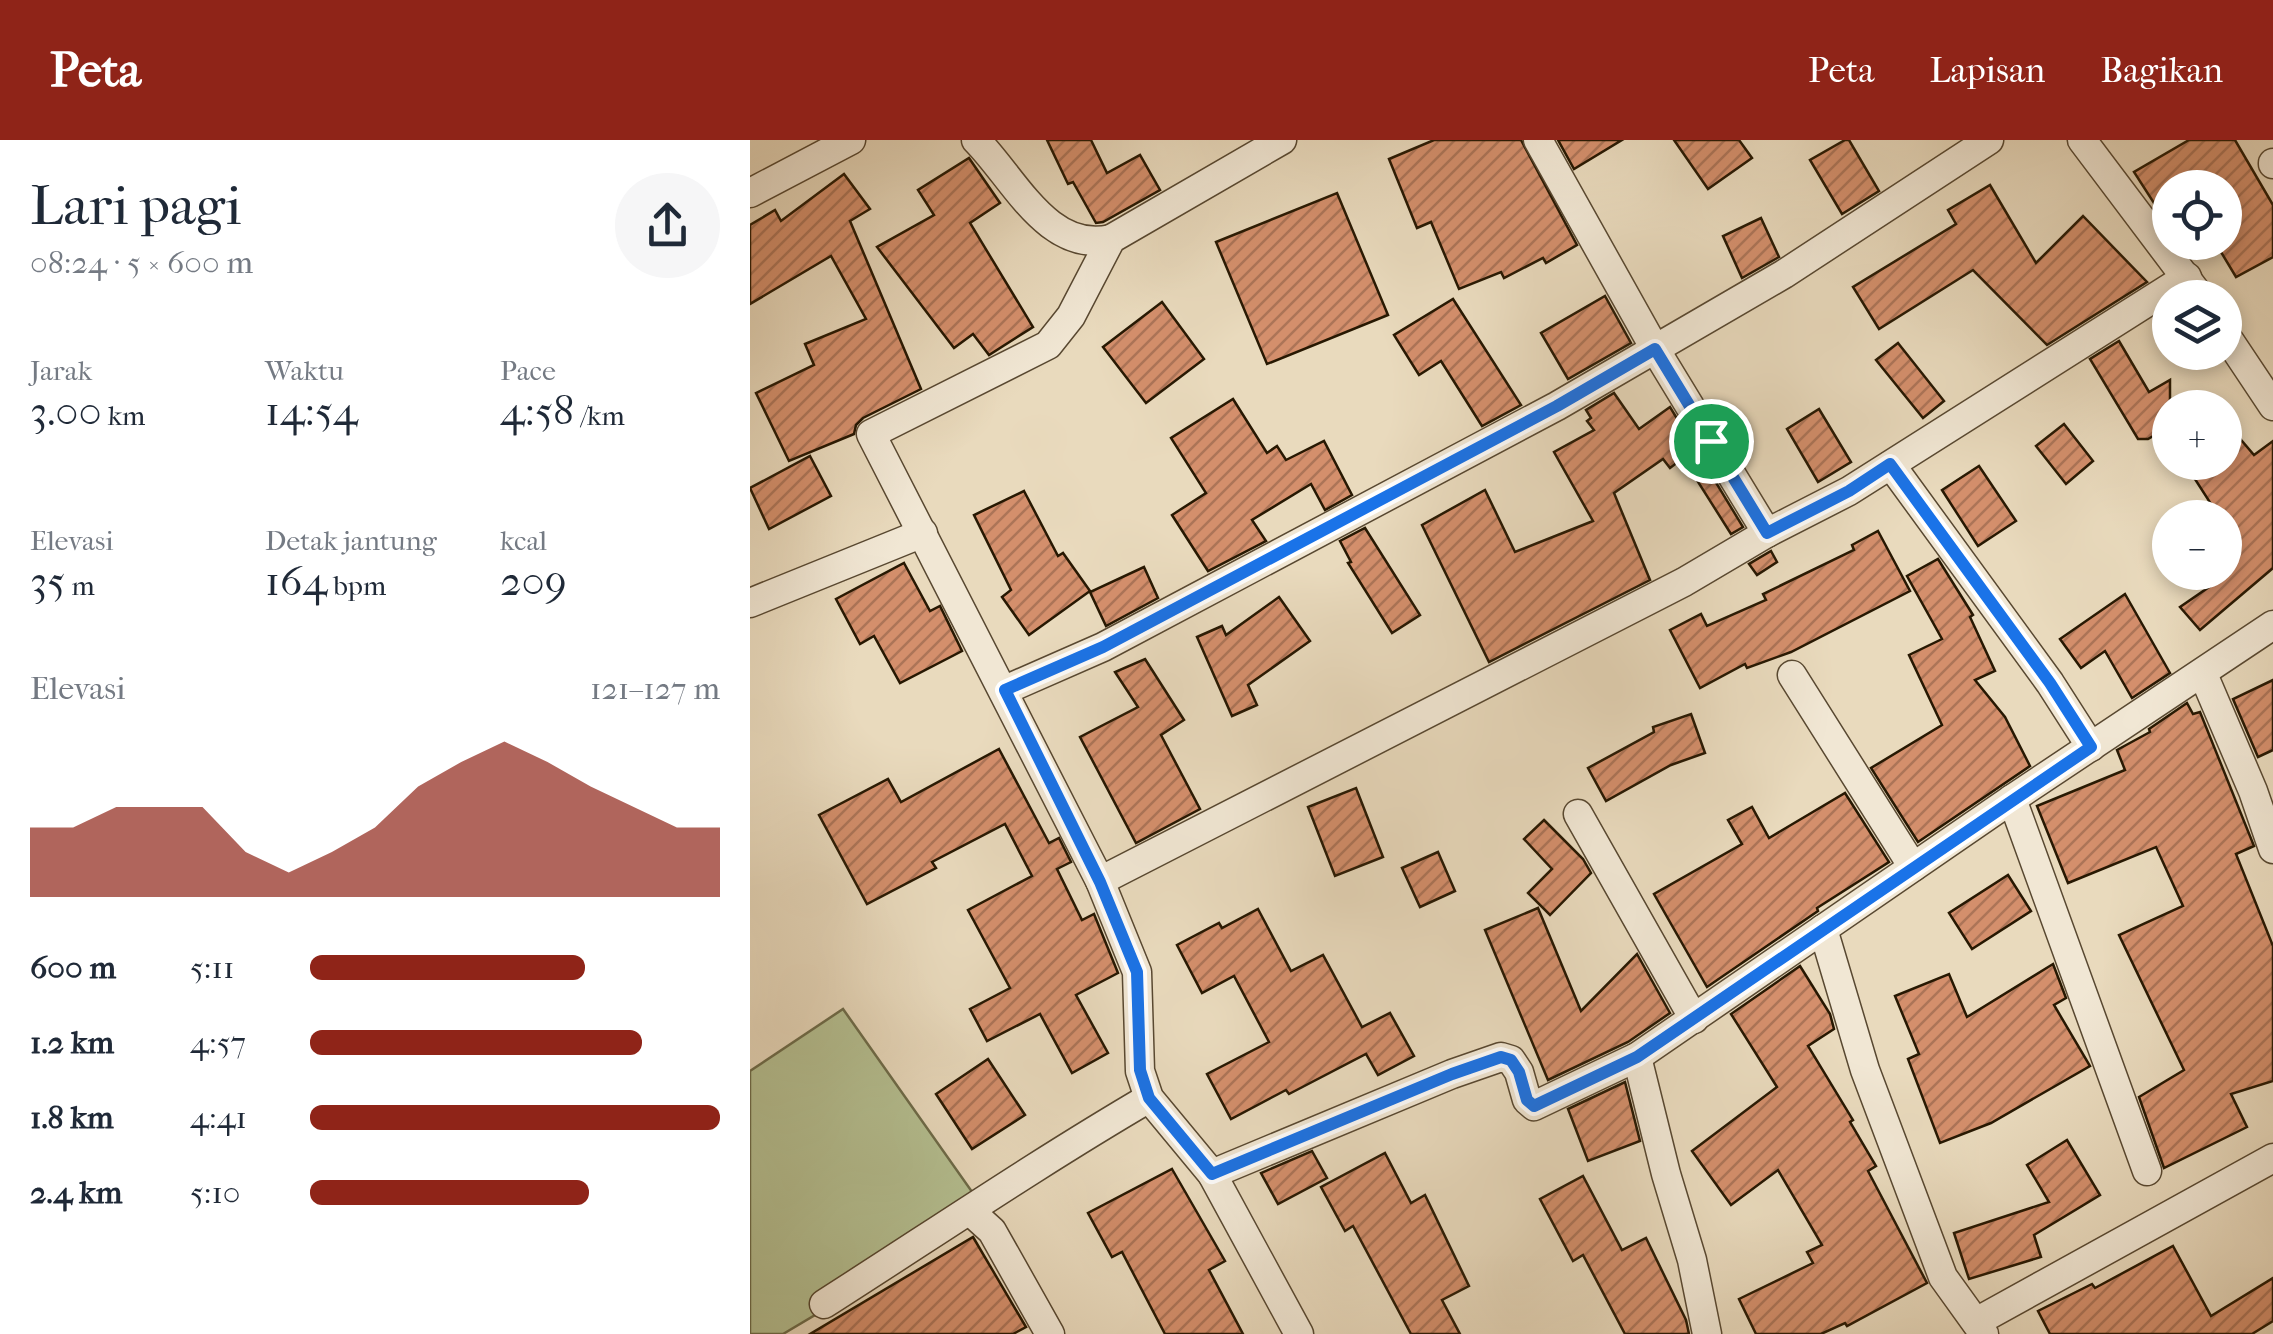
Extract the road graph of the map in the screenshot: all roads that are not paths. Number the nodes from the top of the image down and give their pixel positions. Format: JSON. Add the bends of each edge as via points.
{"nodes":[{"id":1,"x":851,"y":140,"type":"edge"},
{"id":2,"x":976,"y":140,"type":"edge"},
{"id":3,"x":1282,"y":140,"type":"edge"},
{"id":4,"x":1538,"y":140,"type":"edge"},
{"id":5,"x":1989,"y":140,"type":"edge"},
{"id":6,"x":2082,"y":140,"type":"edge"},
{"id":7,"x":750,"y":194,"type":"edge"},
{"id":8,"x":1111,"y":239,"type":"junction"},
{"id":9,"x":2189,"y":280,"type":"edge"},
{"id":10,"x":2152,"y":311,"type":"edge"},
{"id":11,"x":1655,"y":349,"type":"junction"},
{"id":12,"x":2242,"y":360,"type":"edge"},
{"id":13,"x":2273,"y":406,"type":"edge"},
{"id":14,"x":1890,"y":464,"type":"junction"},
{"id":15,"x":1767,"y":533,"type":"junction"},
{"id":16,"x":924,"y":534,"type":"junction"},
{"id":17,"x":750,"y":603,"type":"edge"},
{"id":18,"x":2273,"y":625,"type":"edge"},
{"id":19,"x":2203,"y":674,"type":"junction"},
{"id":20,"x":1792,"y":675,"type":"dead end"},
{"id":21,"x":1005,"y":690,"type":"junction"},
{"id":22,"x":2091,"y":747,"type":"junction"},
{"id":23,"x":2012,"y":799,"type":"junction"},
{"id":24,"x":1578,"y":814,"type":"dead end"},
{"id":25,"x":2273,"y":850,"type":"edge"},
{"id":26,"x":1914,"y":867,"type":"junction"},
{"id":27,"x":1100,"y":882,"type":"junction"},
{"id":28,"x":1823,"y":929,"type":"junction"},
{"id":29,"x":1694,"y":1019,"type":"junction"},
{"id":30,"x":1637,"y":1057,"type":"junction"},
{"id":31,"x":1149,"y":1098,"type":"junction"},
{"id":32,"x":2273,"y":1158,"type":"edge"},
{"id":33,"x":2146,"y":1171,"type":"dead end"},
{"id":34,"x":1212,"y":1174,"type":"junction"},
{"id":35,"x":970,"y":1211,"type":"junction"},
{"id":36,"x":824,"y":1304,"type":"dead end"},
{"id":37,"x":1980,"y":1328,"type":"edge"},
{"id":38,"x":1050,"y":1334,"type":"edge"},
{"id":39,"x":1299,"y":1334,"type":"edge"},
{"id":40,"x":1708,"y":1334,"type":"edge"}],
"edges":[{"from":1,"to":7,"type":"street"},
{"from":2,"to":8,"type":"street","via":[[1056,229],[1092,244]]},
{"from":3,"to":8,"type":"street"},
{"from":4,"to":11,"type":"street"},
{"from":5,"to":11,"type":"street"},
{"from":6,"to":9,"type":"street"},
{"from":8,"to":16,"type":"street","via":[[1048,345],[871,434]]},
{"from":10,"to":14,"type":"street"},
{"from":11,"to":15,"type":"street"},
{"from":11,"to":21,"type":"street","via":[[1103,647]]},
{"from":12,"to":13,"type":"street"},
{"from":14,"to":15,"type":"street"},
{"from":14,"to":22,"type":"street"},
{"from":15,"to":27,"type":"street"},
{"from":16,"to":17,"type":"street"},
{"from":16,"to":21,"type":"street"},
{"from":18,"to":19,"type":"street"},
{"from":19,"to":22,"type":"street"},
{"from":19,"to":25,"type":"street"},
{"from":20,"to":26,"type":"street"},
{"from":21,"to":27,"type":"street"},
{"from":22,"to":23,"type":"street"},
{"from":23,"to":26,"type":"street"},
{"from":23,"to":33,"type":"street"},
{"from":24,"to":29,"type":"street"},
{"from":26,"to":28,"type":"street"},
{"from":27,"to":31,"type":"street","via":[[1137,972],[1140,1070]]},
{"from":28,"to":29,"type":"street"},
{"from":28,"to":37,"type":"street","via":[[1865,1070],[1943,1277]]},
{"from":29,"to":30,"type":"street"},
{"from":30,"to":34,"type":"street","via":[[1534,1106],[1511,1060],[1501,1057]]},
{"from":30,"to":40,"type":"street"},
{"from":31,"to":34,"type":"street"},
{"from":31,"to":35,"type":"street","via":[[1035,1164]]},
{"from":32,"to":37,"type":"street"},
{"from":34,"to":39,"type":"street"},
{"from":35,"to":36,"type":"street"},
{"from":35,"to":38,"type":"street","via":[[992,1232]]}]}
